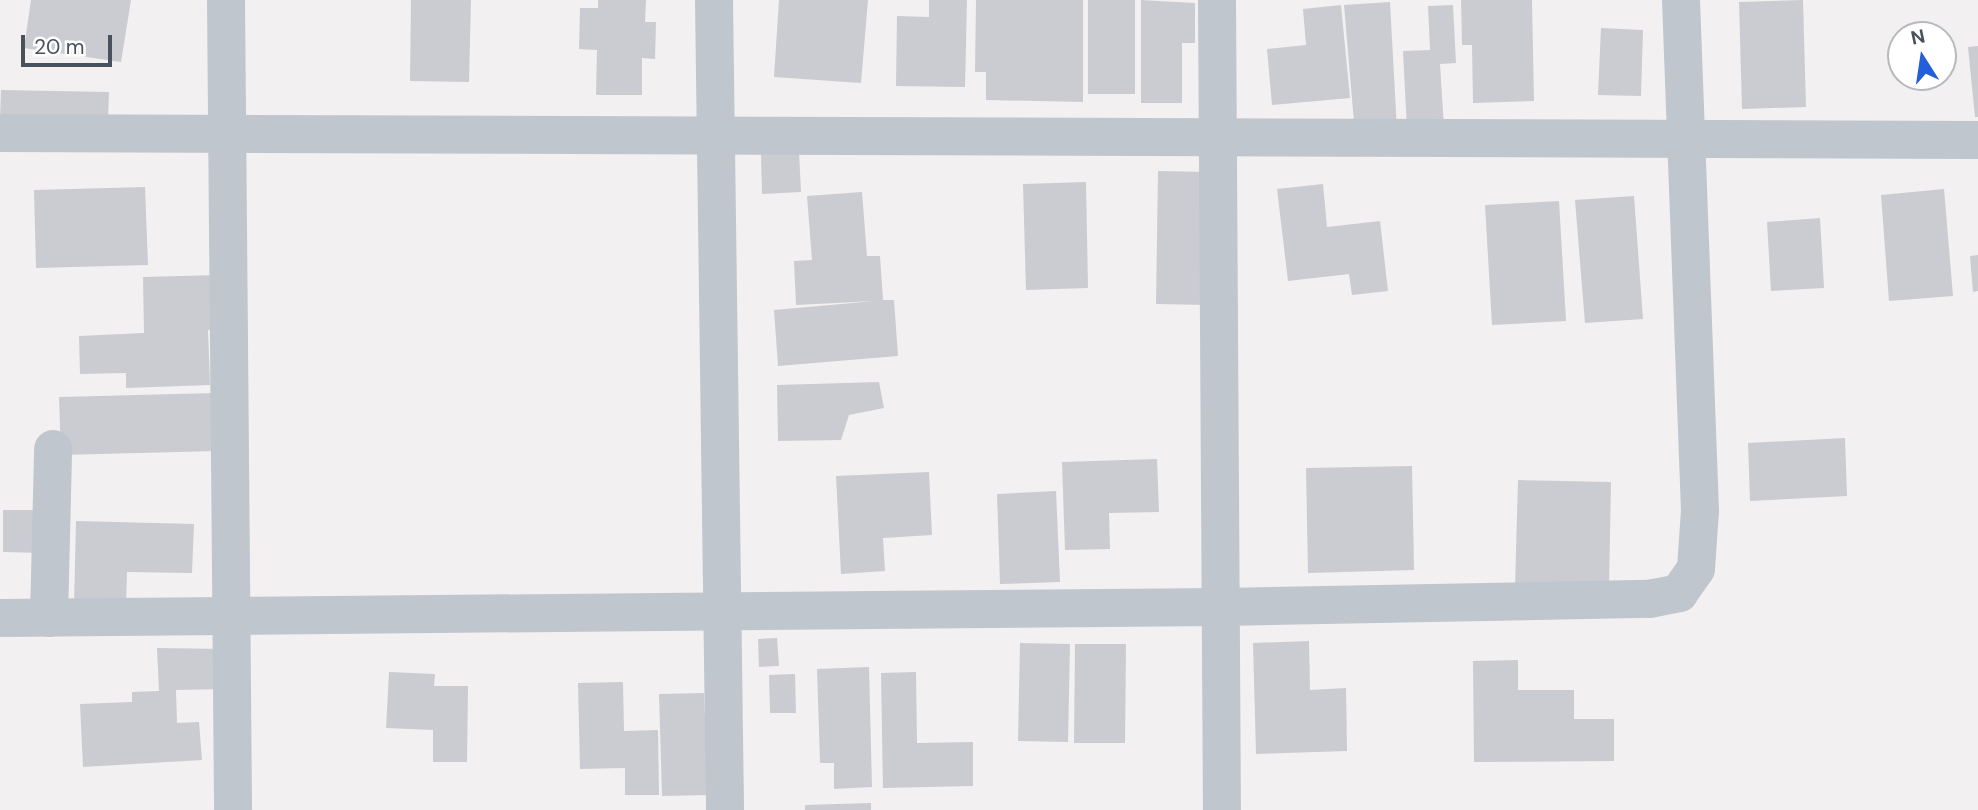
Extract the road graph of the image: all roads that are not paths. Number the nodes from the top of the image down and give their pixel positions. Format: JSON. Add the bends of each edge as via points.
{"nodes":[{"id":1,"x":226,"y":0,"type":"edge"},
{"id":2,"x":714,"y":0,"type":"edge"},
{"id":3,"x":1217,"y":0,"type":"edge"},
{"id":4,"x":1681,"y":0,"type":"edge"},
{"id":5,"x":228,"y":131,"type":"junction"},
{"id":6,"x":0,"y":133,"type":"edge"},
{"id":7,"x":715,"y":135,"type":"junction"},
{"id":8,"x":1218,"y":138,"type":"junction"},
{"id":9,"x":1684,"y":140,"type":"junction"},
{"id":10,"x":1978,"y":140,"type":"edge"},
{"id":11,"x":53,"y":449,"type":"dead end"},
{"id":12,"x":1222,"y":607,"type":"junction"},
{"id":13,"x":723,"y":614,"type":"junction"},
{"id":14,"x":233,"y":616,"type":"junction"},
{"id":15,"x":0,"y":618,"type":"edge"},
{"id":16,"x":49,"y":618,"type":"junction"},
{"id":17,"x":233,"y":810,"type":"edge"},
{"id":18,"x":725,"y":810,"type":"edge"},
{"id":19,"x":1222,"y":810,"type":"edge"}],
"edges":[{"from":1,"to":5,"type":"street"},
{"from":2,"to":7,"type":"street"},
{"from":3,"to":8,"type":"street"},
{"from":4,"to":9,"type":"street"},
{"from":5,"to":6,"type":"street"},
{"from":5,"to":7,"type":"street"},
{"from":5,"to":14,"type":"street"},
{"from":7,"to":8,"type":"street"},
{"from":7,"to":13,"type":"street"},
{"from":8,"to":9,"type":"street"},
{"from":8,"to":12,"type":"street"},
{"from":9,"to":10,"type":"street"},
{"from":9,"to":12,"type":"street","via":[[1700,511],[1690,583],[1679,593],[1649,599]]},
{"from":11,"to":16,"type":"street"},
{"from":12,"to":13,"type":"street"},
{"from":12,"to":19,"type":"street"},
{"from":13,"to":14,"type":"street"},
{"from":13,"to":18,"type":"street"},
{"from":14,"to":16,"type":"street"},
{"from":14,"to":17,"type":"street"},
{"from":15,"to":16,"type":"street"}]}
